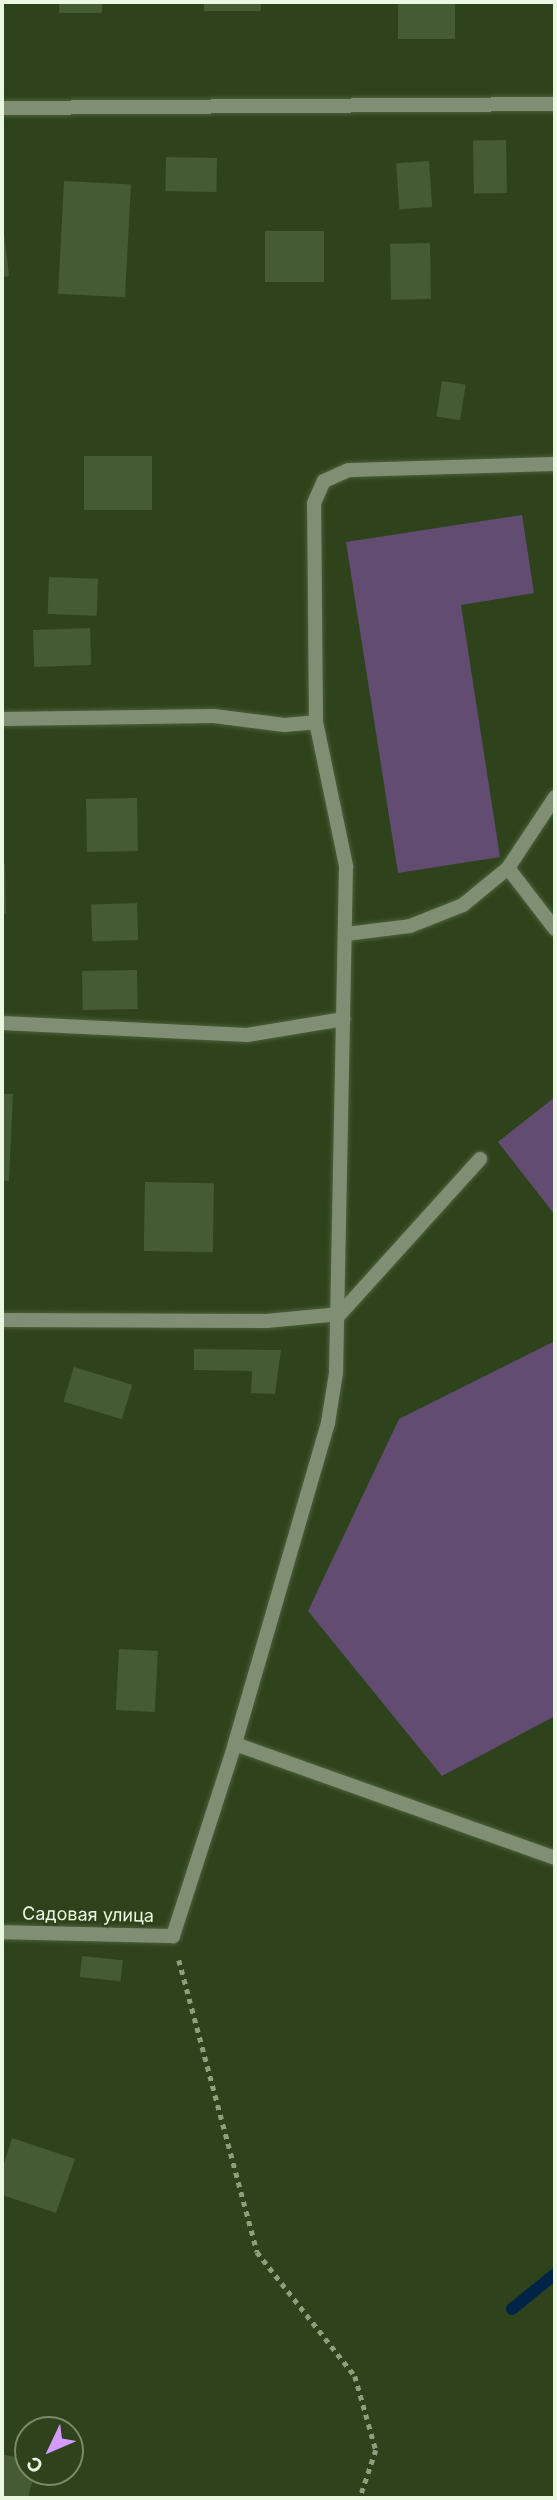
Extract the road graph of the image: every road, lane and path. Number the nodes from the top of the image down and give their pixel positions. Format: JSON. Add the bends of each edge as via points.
{"nodes":[{"id":1,"x":555,"y":104,"type":"edge"},
{"id":2,"x":2,"y":108,"type":"edge"},
{"id":3,"x":555,"y":464,"type":"edge"},
{"id":4,"x":2,"y":719,"type":"edge"},
{"id":5,"x":316,"y":722,"type":"junction"},
{"id":6,"x":555,"y":797,"type":"edge"},
{"id":7,"x":508,"y":868,"type":"junction"},
{"id":8,"x":555,"y":929,"type":"edge"},
{"id":9,"x":346,"y":934,"type":"junction"},
{"id":10,"x":344,"y":1019,"type":"junction"},
{"id":11,"x":2,"y":1024,"type":"edge"},
{"id":12,"x":480,"y":1159,"type":"dead end"},
{"id":13,"x":340,"y":1314,"type":"junction"},
{"id":14,"x":2,"y":1320,"type":"edge"},
{"id":15,"x":235,"y":1744,"type":"junction"},
{"id":16,"x":555,"y":1858,"type":"edge"},
{"id":17,"x":2,"y":1932,"type":"edge"},
{"id":18,"x":173,"y":1936,"type":"junction"},
{"id":19,"x":360,"y":2498,"type":"edge"}],
"edges":[{"from":1,"to":2,"type":"street"},
{"from":3,"to":5,"type":"street","via":[[349,470],[324,481],[314,503]]},
{"from":4,"to":5,"type":"street","via":[[214,716],[284,725]]},
{"from":5,"to":9,"type":"street","via":[[346,866]]},
{"from":6,"to":7,"type":"street"},
{"from":7,"to":8,"type":"street"},
{"from":7,"to":9,"type":"street","via":[[463,905],[410,926]]},
{"from":9,"to":10,"type":"street"},
{"from":10,"to":11,"type":"street","via":[[247,1035]]},
{"from":10,"to":13,"type":"street"},
{"from":12,"to":13,"type":"street"},
{"from":13,"to":14,"type":"street","via":[[266,1321]]},
{"from":13,"to":15,"type":"street","via":[[328,1423]]},
{"from":15,"to":16,"type":"street"},
{"from":15,"to":18,"type":"street"},
{"from":17,"to":18,"type":"street","name":"Садовая улица"},
{"from":18,"to":19,"type":"path","via":[[257,2252],[355,2376],[376,2450]]}]}
